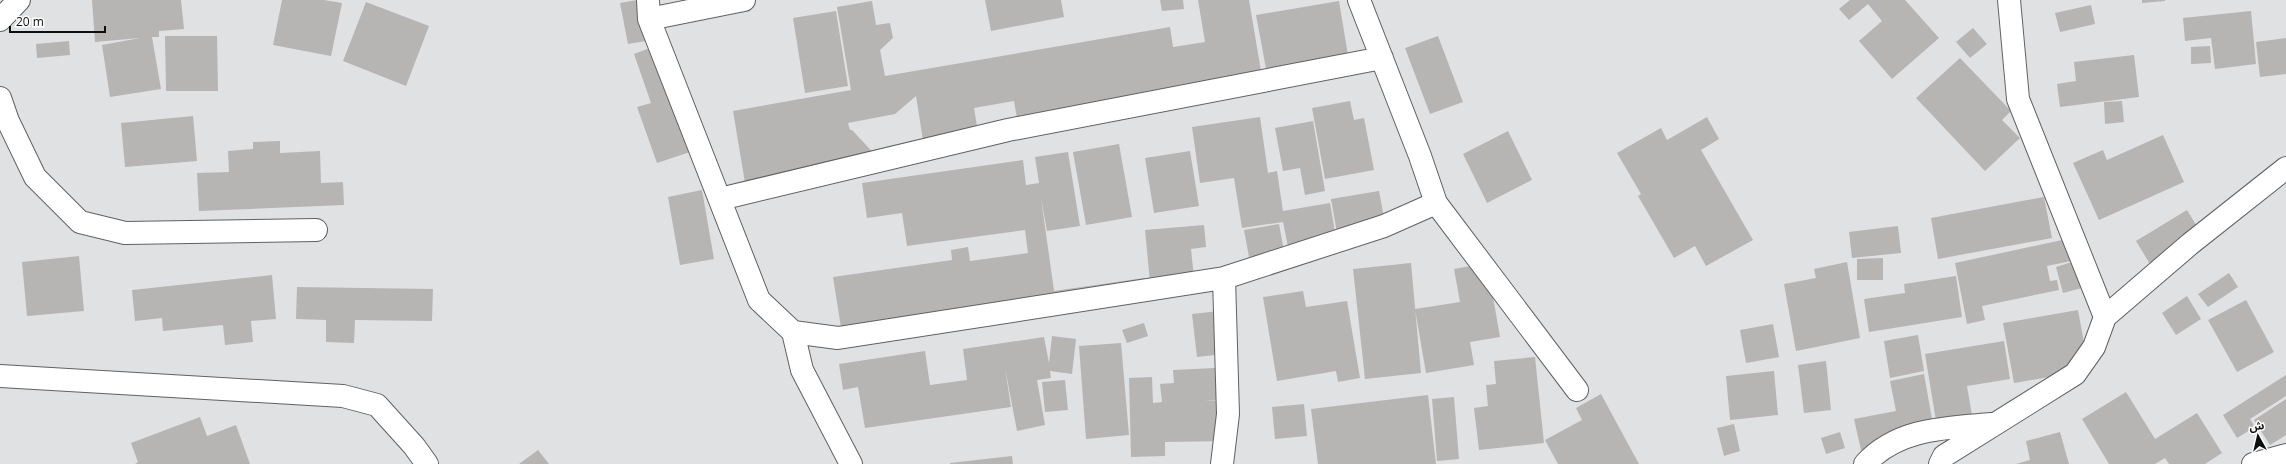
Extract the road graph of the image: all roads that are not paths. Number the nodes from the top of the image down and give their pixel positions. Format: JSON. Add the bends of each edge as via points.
{"nodes":[{"id":1,"x":19,"y":0,"type":"edge"},
{"id":2,"x":744,"y":0,"type":"edge"},
{"id":3,"x":1359,"y":0,"type":"edge"},
{"id":4,"x":2009,"y":0,"type":"edge"},
{"id":5,"x":648,"y":9,"type":"edge"},
{"id":6,"x":0,"y":20,"type":"edge"},
{"id":7,"x":1382,"y":58,"type":"junction"},
{"id":8,"x":0,"y":98,"type":"edge"},
{"id":9,"x":2286,"y":168,"type":"edge"},
{"id":10,"x":720,"y":199,"type":"junction"},
{"id":11,"x":1436,"y":203,"type":"junction"},
{"id":12,"x":316,"y":230,"type":"dead end"},
{"id":13,"x":1224,"y":278,"type":"junction"},
{"id":14,"x":2105,"y":317,"type":"junction"},
{"id":15,"x":793,"y":332,"type":"junction"},
{"id":16,"x":0,"y":376,"type":"edge"},
{"id":17,"x":1577,"y":390,"type":"dead end"},
{"id":18,"x":1996,"y":423,"type":"junction"},
{"id":19,"x":2286,"y":455,"type":"edge"},
{"id":20,"x":426,"y":464,"type":"edge"},
{"id":21,"x":851,"y":464,"type":"edge"},
{"id":22,"x":1222,"y":464,"type":"edge"},
{"id":23,"x":1865,"y":464,"type":"edge"},
{"id":24,"x":1940,"y":464,"type":"edge"},
{"id":25,"x":2253,"y":464,"type":"edge"}],
"edges":[{"from":1,"to":6,"type":"street"},
{"from":2,"to":5,"type":"street"},
{"from":3,"to":7,"type":"street"},
{"from":4,"to":14,"type":"street","via":[[2018,99]]},
{"from":5,"to":10,"type":"street"},
{"from":7,"to":10,"type":"street","via":[[1008,130]]},
{"from":7,"to":11,"type":"street"},
{"from":8,"to":12,"type":"street","via":[[8,121],[35,177],[80,222],[125,233]]},
{"from":9,"to":14,"type":"street","via":[[2190,244]]},
{"from":10,"to":15,"type":"street","via":[[759,300]]},
{"from":11,"to":13,"type":"street","via":[[1384,226]]},
{"from":11,"to":17,"type":"street"},
{"from":13,"to":15,"type":"street","via":[[838,338]]},
{"from":13,"to":22,"type":"street","via":[[1228,414]]},
{"from":14,"to":18,"type":"street","via":[[2094,347],[2075,374]]},
{"from":15,"to":21,"type":"street","via":[[802,370]]},
{"from":16,"to":20,"type":"street","via":[[343,396],[377,405],[414,446]]},
{"from":18,"to":23,"type":"street","via":[[1929,429],[1899,439]]},
{"from":18,"to":24,"type":"street","via":[[1944,456]]},
{"from":19,"to":25,"type":"street"}]}
